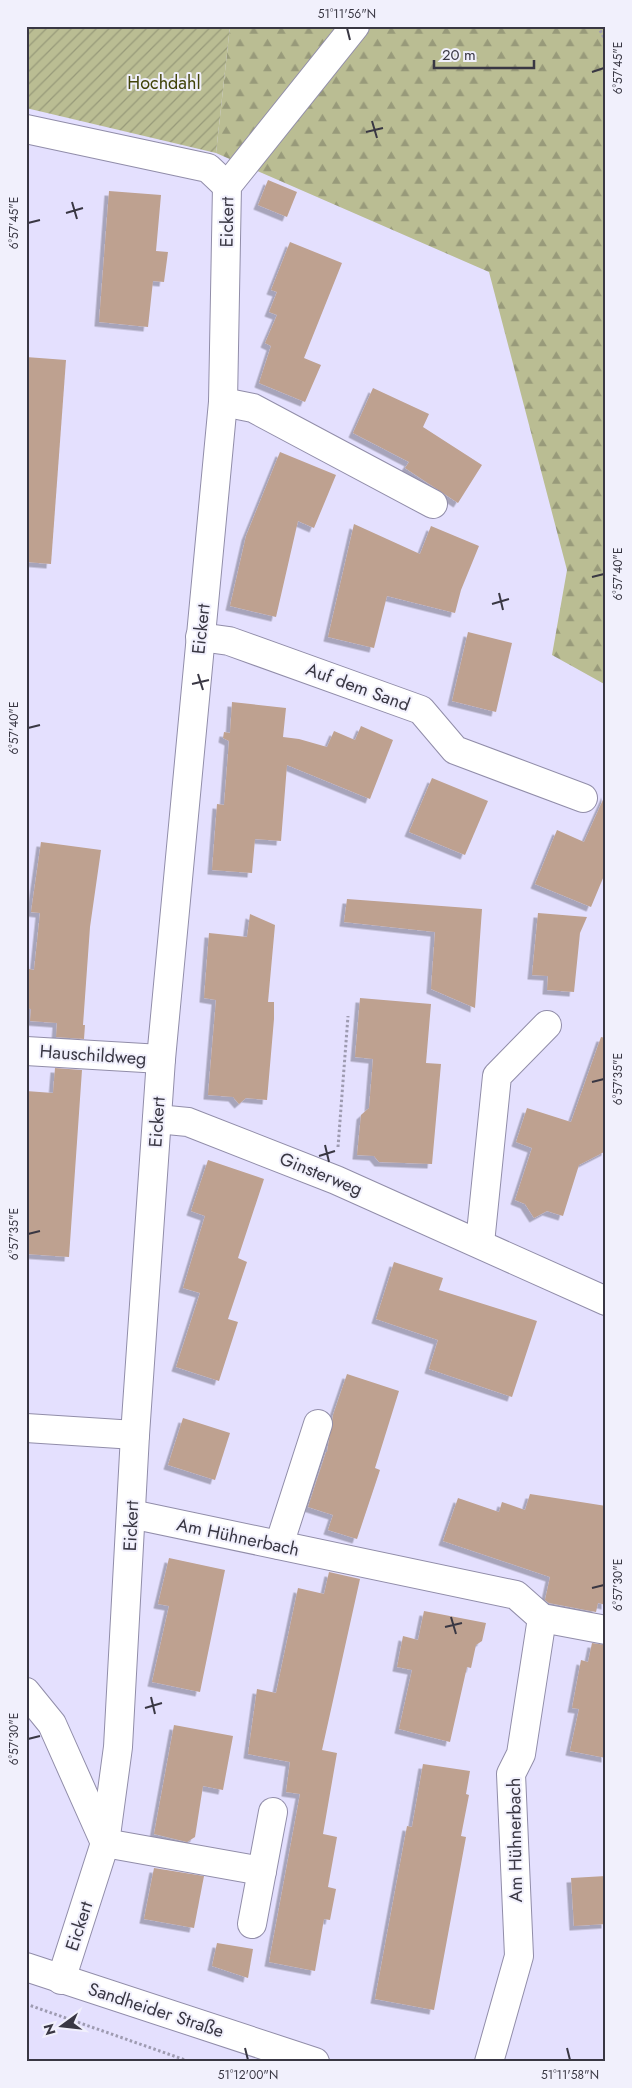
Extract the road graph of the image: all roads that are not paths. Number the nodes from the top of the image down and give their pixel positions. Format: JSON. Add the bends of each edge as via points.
{"nodes":[{"id":1,"x":355,"y":26,"type":"edge"},
{"id":2,"x":26,"y":129,"type":"edge"},
{"id":3,"x":227,"y":186,"type":"junction"},
{"id":4,"x":223,"y":402,"type":"junction"},
{"id":5,"x":433,"y":504,"type":"dead end"},
{"id":6,"x":200,"y":638,"type":"junction"},
{"id":7,"x":583,"y":798,"type":"dead end"},
{"id":8,"x":547,"y":1024,"type":"dead end"},
{"id":9,"x":26,"y":1051,"type":"edge"},
{"id":10,"x":161,"y":1059,"type":"junction"},
{"id":11,"x":157,"y":1119,"type":"junction"},
{"id":12,"x":480,"y":1243,"type":"junction"},
{"id":13,"x":606,"y":1301,"type":"edge"},
{"id":14,"x":318,"y":1424,"type":"dead end"},
{"id":15,"x":26,"y":1428,"type":"edge"},
{"id":16,"x":135,"y":1436,"type":"junction"},
{"id":17,"x":131,"y":1514,"type":"junction"},
{"id":18,"x":279,"y":1546,"type":"junction"},
{"id":19,"x":542,"y":1618,"type":"junction"},
{"id":20,"x":606,"y":1630,"type":"edge"},
{"id":21,"x":26,"y":1692,"type":"edge"},
{"id":22,"x":272,"y":1812,"type":"dead end"},
{"id":23,"x":105,"y":1843,"type":"junction"},
{"id":24,"x":262,"y":1871,"type":"junction"},
{"id":25,"x":252,"y":1924,"type":"dead end"},
{"id":26,"x":26,"y":1967,"type":"edge"},
{"id":27,"x":61,"y":1980,"type":"junction"},
{"id":28,"x":315,"y":2062,"type":"edge"},
{"id":29,"x":489,"y":2062,"type":"edge"}],
"edges":[{"from":1,"to":3,"type":"street","name":"Eickert"},
{"from":2,"to":3,"type":"street","via":[[208,168]]},
{"from":3,"to":4,"type":"street","name":"Eickert"},
{"from":4,"to":5,"type":"street","via":[[252,408]]},
{"from":4,"to":6,"type":"street","name":"Eickert"},
{"from":6,"to":7,"type":"street","name":"Auf dem Sand","via":[[229,641],[422,710],[455,750]]},
{"from":6,"to":10,"type":"street","name":"Eickert"},
{"from":8,"to":12,"type":"street","via":[[497,1076]]},
{"from":9,"to":10,"type":"street","name":"Hauschildweg"},
{"from":10,"to":11,"type":"street","name":"Eickert"},
{"from":11,"to":12,"type":"street","name":"Ginsterweg","via":[[188,1122],[336,1180]]},
{"from":11,"to":16,"type":"street","name":"Eickert"},
{"from":12,"to":13,"type":"street","name":"Ginsterweg"},
{"from":14,"to":18,"type":"street"},
{"from":15,"to":16,"type":"street"},
{"from":16,"to":17,"type":"street","name":"Eickert"},
{"from":17,"to":18,"type":"street","name":"Am Hühnerbach"},
{"from":17,"to":23,"type":"street","name":"Eickert","via":[[118,1747]]},
{"from":18,"to":19,"type":"street","name":"Am Hühnerbach","via":[[516,1595]]},
{"from":19,"to":20,"type":"street"},
{"from":19,"to":29,"type":"street","name":"Am Hühnerbach","via":[[521,1754],[511,1774],[519,1956]]},
{"from":21,"to":23,"type":"street","via":[[52,1724]]},
{"from":22,"to":24,"type":"street"},
{"from":23,"to":24,"type":"street"},
{"from":23,"to":27,"type":"street","name":"Eickert"},
{"from":24,"to":25,"type":"street"},
{"from":26,"to":27,"type":"street","name":"Sandheider Straße"},
{"from":27,"to":28,"type":"street","name":"Sandheider Straße"}]}
